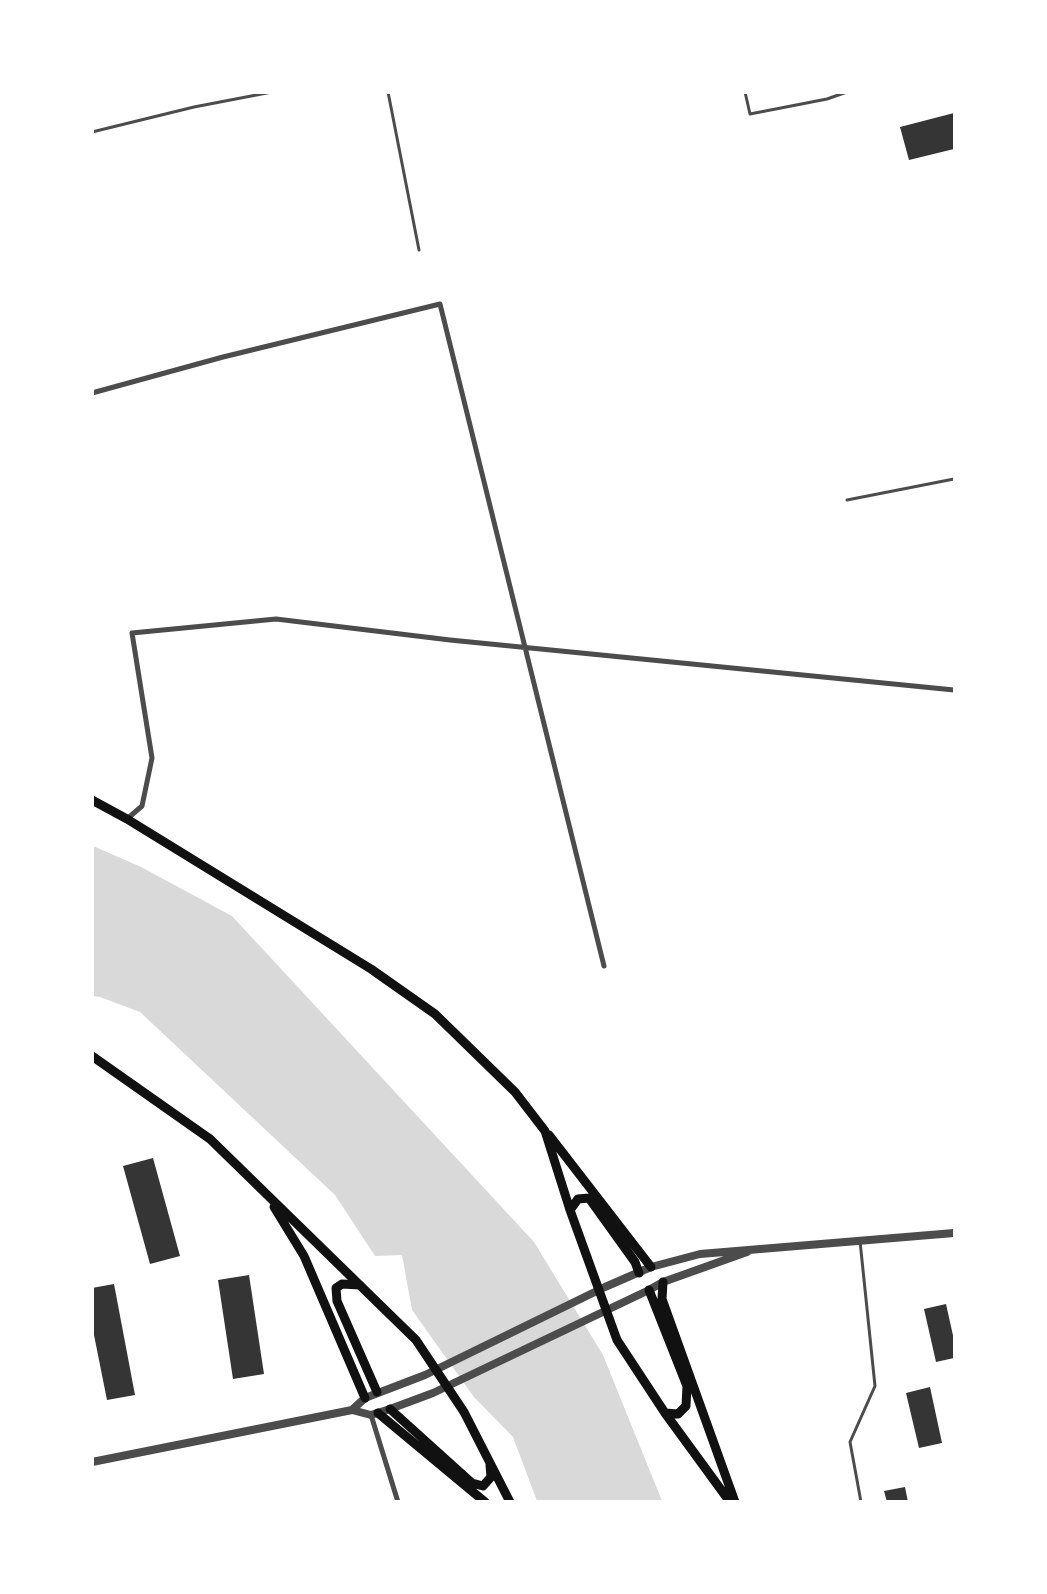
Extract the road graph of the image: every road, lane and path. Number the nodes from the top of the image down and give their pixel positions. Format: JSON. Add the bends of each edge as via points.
{"nodes":[{"id":1,"x":272,"y":92,"type":"edge"},
{"id":2,"x":388,"y":92,"type":"edge"},
{"id":3,"x":745,"y":92,"type":"edge"},
{"id":4,"x":847,"y":92,"type":"edge"},
{"id":5,"x":92,"y":132,"type":"edge"},
{"id":6,"x":419,"y":250,"type":"dead end"},
{"id":7,"x":92,"y":393,"type":"edge"},
{"id":8,"x":954,"y":479,"type":"edge"},
{"id":9,"x":847,"y":500,"type":"dead end"},
{"id":10,"x":525,"y":648,"type":"junction"},
{"id":11,"x":954,"y":690,"type":"edge"},
{"id":12,"x":92,"y":800,"type":"edge"},
{"id":13,"x":127,"y":819,"type":"junction"},
{"id":14,"x":604,"y":966,"type":"dead end"},
{"id":15,"x":92,"y":1056,"type":"edge"},
{"id":16,"x":515,"y":1092,"type":"junction"},
{"id":17,"x":266,"y":1194,"type":"junction"},
{"id":18,"x":570,"y":1210,"type":"junction"},
{"id":19,"x":954,"y":1233,"type":"edge"},
{"id":20,"x":860,"y":1241,"type":"junction"},
{"id":21,"x":747,"y":1252,"type":"junction"},
{"id":22,"x":651,"y":1267,"type":"junction"},
{"id":23,"x":639,"y":1273,"type":"junction"},
{"id":24,"x":663,"y":1282,"type":"junction"},
{"id":25,"x":360,"y":1285,"type":"junction"},
{"id":26,"x":649,"y":1290,"type":"junction"},
{"id":27,"x":377,"y":1392,"type":"junction"},
{"id":28,"x":365,"y":1398,"type":"junction"},
{"id":29,"x":352,"y":1410,"type":"junction"},
{"id":30,"x":390,"y":1410,"type":"junction"},
{"id":31,"x":666,"y":1413,"type":"junction"},
{"id":32,"x":374,"y":1414,"type":"junction"},
{"id":33,"x":490,"y":1460,"type":"junction"},
{"id":34,"x":92,"y":1462,"type":"edge"},
{"id":35,"x":398,"y":1502,"type":"edge"},
{"id":36,"x":485,"y":1502,"type":"edge"},
{"id":37,"x":510,"y":1502,"type":"edge"},
{"id":38,"x":730,"y":1502,"type":"edge"},
{"id":39,"x":735,"y":1502,"type":"edge"},
{"id":40,"x":861,"y":1502,"type":"edge"}],
"edges":[{"from":1,"to":5,"type":"lane"},
{"from":2,"to":6,"type":"lane"},
{"from":3,"to":4,"type":"lane","via":[[750,114]]},
{"from":7,"to":10,"type":"street","via":[[440,304]]},
{"from":8,"to":9,"type":"lane"},
{"from":10,"to":11,"type":"street"},
{"from":10,"to":13,"type":"street","via":[[276,619],[132,633],[152,758],[142,806]]},
{"from":10,"to":14,"type":"street"},
{"from":12,"to":13,"type":"main road"},
{"from":13,"to":16,"type":"main road","via":[[371,969],[435,1014]]},
{"from":15,"to":17,"type":"main road","via":[[210,1139]]},
{"from":16,"to":18,"type":"main road","via":[[545,1131]]},
{"from":16,"to":22,"type":"main road"},
{"from":17,"to":25,"type":"main road"},
{"from":17,"to":28,"type":"main road","via":[[304,1256]]},
{"from":18,"to":23,"type":"main road","via":[[578,1199],[589,1198],[635,1262]]},
{"from":18,"to":31,"type":"main road","via":[[617,1340]]},
{"from":19,"to":20,"type":"street"},
{"from":20,"to":21,"type":"street"},
{"from":20,"to":40,"type":"lane","via":[[875,1386],[850,1442]]},
{"from":21,"to":22,"type":"street","via":[[700,1254]]},
{"from":21,"to":24,"type":"street"},
{"from":22,"to":23,"type":"street"},
{"from":23,"to":27,"type":"street","via":[[425,1376]]},
{"from":24,"to":26,"type":"street"},
{"from":24,"to":39,"type":"main road","via":[[662,1299]]},
{"from":25,"to":27,"type":"main road","via":[[342,1284],[336,1288],[336,1301]]},
{"from":25,"to":33,"type":"main road","via":[[416,1340],[464,1412]]},
{"from":26,"to":30,"type":"street","via":[[434,1394]]},
{"from":26,"to":31,"type":"main road","via":[[687,1386],[686,1406],[678,1414]]},
{"from":27,"to":28,"type":"street"},
{"from":28,"to":29,"type":"street"},
{"from":29,"to":32,"type":"street"},
{"from":29,"to":34,"type":"street"},
{"from":30,"to":32,"type":"street"},
{"from":30,"to":33,"type":"main road","via":[[472,1483],[483,1486],[491,1477]]},
{"from":31,"to":38,"type":"main road"},
{"from":32,"to":35,"type":"street"},
{"from":32,"to":36,"type":"main road"},
{"from":33,"to":37,"type":"main road"}]}
